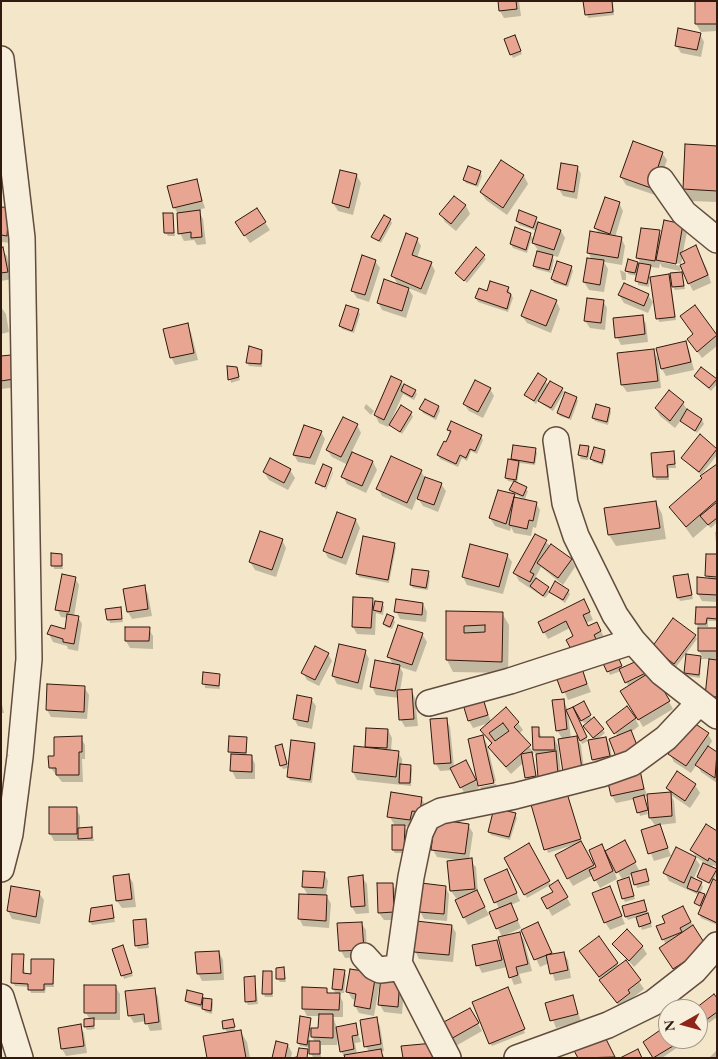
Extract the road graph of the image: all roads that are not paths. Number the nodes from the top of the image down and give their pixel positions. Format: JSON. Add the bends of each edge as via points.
{"nodes":[{"id":1,"x":1,"y":59,"type":"edge"},
{"id":2,"x":662,"y":180,"type":"dead end"},
{"id":3,"x":717,"y":240,"type":"edge"},
{"id":4,"x":556,"y":440,"type":"dead end"},
{"id":5,"x":633,"y":641,"type":"junction"},
{"id":6,"x":429,"y":703,"type":"dead end"},
{"id":7,"x":708,"y":710,"type":"edge"},
{"id":8,"x":1,"y":869,"type":"edge"},
{"id":9,"x":717,"y":945,"type":"edge"},
{"id":10,"x":364,"y":956,"type":"dead end"},
{"id":11,"x":400,"y":963,"type":"junction"},
{"id":12,"x":1,"y":997,"type":"edge"},
{"id":13,"x":557,"y":1051,"type":"edge"},
{"id":14,"x":20,"y":1058,"type":"edge"},
{"id":15,"x":448,"y":1058,"type":"edge"},
{"id":16,"x":517,"y":1058,"type":"edge"}],
"edges":[{"from":1,"to":8,"type":"street","via":[[22,238],[28,659],[10,834]]},
{"from":2,"to":3,"type":"street","via":[[684,213]]},
{"from":4,"to":5,"type":"street","via":[[565,503],[576,536],[614,615]]},
{"from":5,"to":6,"type":"street","via":[[510,682]]},
{"from":5,"to":7,"type":"street","via":[[662,673]]},
{"from":7,"to":11,"type":"street","via":[[632,763],[514,796],[441,811],[427,818],[420,833],[415,859]]},
{"from":9,"to":13,"type":"street","via":[[694,971],[653,1003]]},
{"from":10,"to":11,"type":"street","via":[[380,970],[396,968]]},
{"from":11,"to":15,"type":"street"},
{"from":12,"to":14,"type":"street"},
{"from":13,"to":16,"type":"street"}]}
